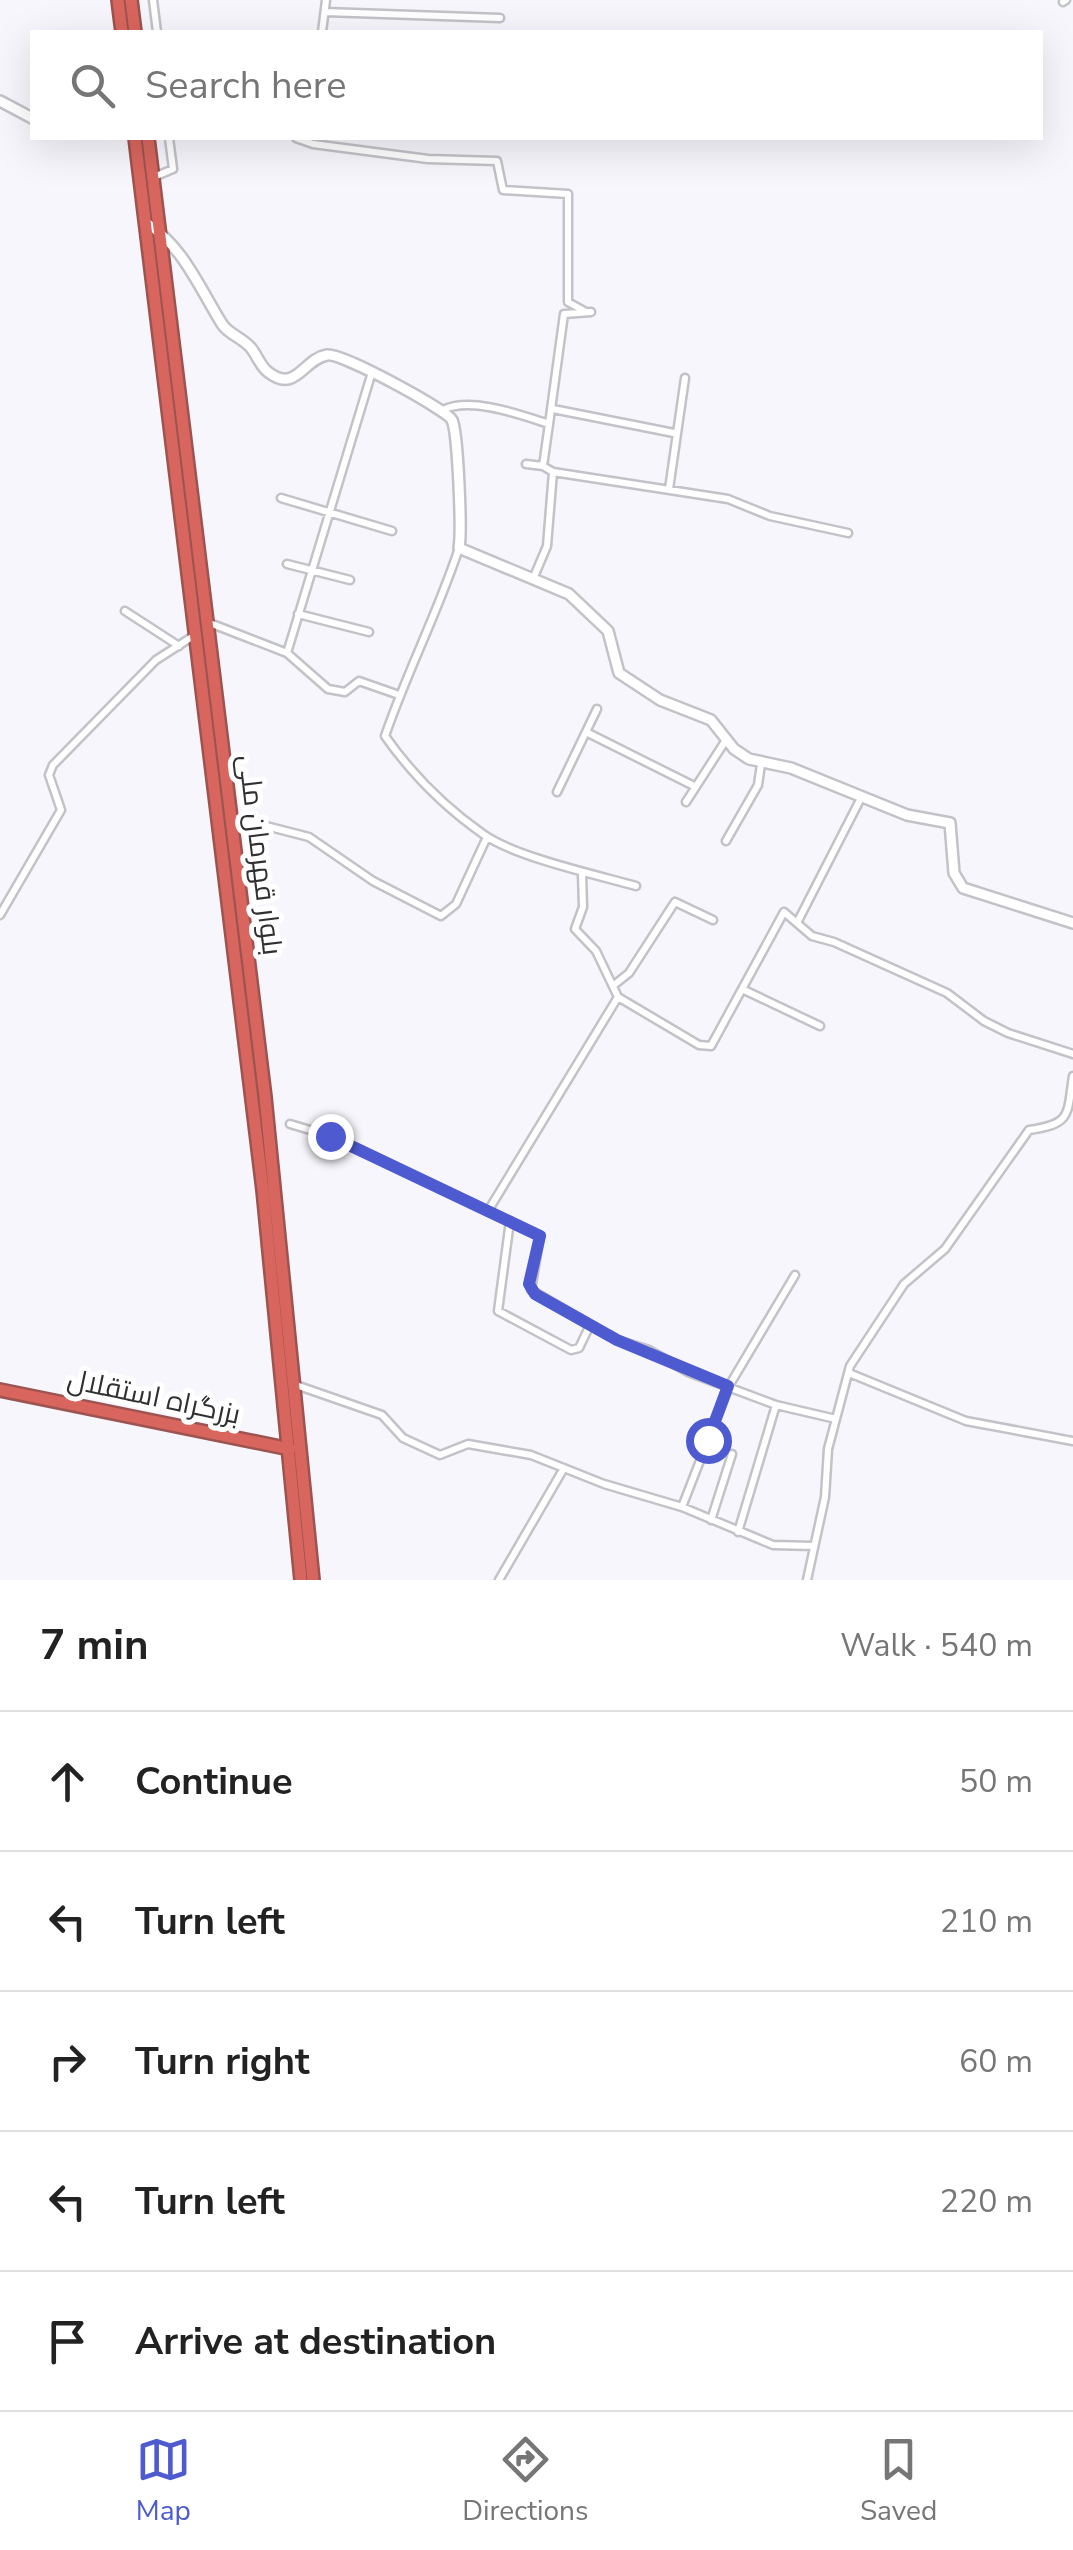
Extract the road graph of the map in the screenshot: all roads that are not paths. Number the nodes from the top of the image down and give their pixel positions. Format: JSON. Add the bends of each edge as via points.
{"nodes":[{"id":1,"x":118,"y":0,"type":"edge"},
{"id":2,"x":131,"y":0,"type":"edge"},
{"id":3,"x":153,"y":0,"type":"edge"},
{"id":4,"x":326,"y":0,"type":"edge"},
{"id":5,"x":325,"y":12,"type":"junction"},
{"id":6,"x":500,"y":18,"type":"dead end"},
{"id":7,"x":122,"y":30,"type":"edge"},
{"id":8,"x":135,"y":30,"type":"edge"},
{"id":9,"x":157,"y":30,"type":"edge"},
{"id":10,"x":322,"y":30,"type":"edge"},
{"id":11,"x":0,"y":101,"type":"edge"},
{"id":12,"x":30,"y":117,"type":"edge"},
{"id":13,"x":135,"y":140,"type":"edge"},
{"id":14,"x":148,"y":140,"type":"edge"},
{"id":15,"x":169,"y":140,"type":"edge"},
{"id":16,"x":301,"y":140,"type":"edge"},
{"id":17,"x":153,"y":178,"type":"junction"},
{"id":18,"x":145,"y":222,"type":"junction"},
{"id":19,"x":158,"y":230,"type":"junction"},
{"id":20,"x":372,"y":370,"type":"junction"},
{"id":21,"x":685,"y":378,"type":"dead end"},
{"id":22,"x":443,"y":410,"type":"junction"},
{"id":23,"x":553,"y":410,"type":"junction"},
{"id":24,"x":550,"y":424,"type":"junction"},
{"id":25,"x":674,"y":433,"type":"junction"},
{"id":26,"x":526,"y":464,"type":"dead end"},
{"id":27,"x":543,"y":466,"type":"junction"},
{"id":28,"x":553,"y":472,"type":"junction"},
{"id":29,"x":669,"y":488,"type":"junction"},
{"id":30,"x":281,"y":498,"type":"dead end"},
{"id":31,"x":330,"y":511,"type":"junction"},
{"id":32,"x":392,"y":531,"type":"dead end"},
{"id":33,"x":848,"y":533,"type":"dead end"},
{"id":34,"x":459,"y":548,"type":"junction"},
{"id":35,"x":287,"y":564,"type":"dead end"},
{"id":36,"x":310,"y":570,"type":"junction"},
{"id":37,"x":350,"y":580,"type":"dead end"},
{"id":38,"x":532,"y":580,"type":"junction"},
{"id":39,"x":125,"y":611,"type":"dead end"},
{"id":40,"x":298,"y":614,"type":"junction"},
{"id":41,"x":206,"y":622,"type":"junction"},
{"id":42,"x":369,"y":632,"type":"dead end"},
{"id":43,"x":195,"y":635,"type":"junction"},
{"id":44,"x":178,"y":646,"type":"junction"},
{"id":45,"x":287,"y":653,"type":"junction"},
{"id":46,"x":400,"y":695,"type":"junction"},
{"id":47,"x":597,"y":709,"type":"dead end"},
{"id":48,"x":586,"y":732,"type":"junction"},
{"id":49,"x":726,"y":740,"type":"junction"},
{"id":50,"x":761,"y":764,"type":"junction"},
{"id":51,"x":694,"y":786,"type":"junction"},
{"id":52,"x":557,"y":792,"type":"dead end"},
{"id":53,"x":862,"y":796,"type":"junction"},
{"id":54,"x":686,"y":802,"type":"dead end"},
{"id":55,"x":230,"y":817,"type":"junction"},
{"id":56,"x":487,"y":837,"type":"junction"},
{"id":57,"x":726,"y":841,"type":"dead end"},
{"id":58,"x":582,"y":872,"type":"junction"},
{"id":59,"x":636,"y":886,"type":"dead end"},
{"id":60,"x":0,"y":915,"type":"edge"},
{"id":61,"x":713,"y":920,"type":"dead end"},
{"id":62,"x":798,"y":921,"type":"junction"},
{"id":63,"x":1073,"y":923,"type":"edge"},
{"id":64,"x":614,"y":985,"type":"junction"},
{"id":65,"x":742,"y":989,"type":"junction"},
{"id":66,"x":618,"y":997,"type":"junction"},
{"id":67,"x":820,"y":1026,"type":"dead end"},
{"id":68,"x":1073,"y":1054,"type":"edge"},
{"id":69,"x":1073,"y":1076,"type":"edge"},
{"id":70,"x":290,"y":1124,"type":"dead end"},
{"id":71,"x":488,"y":1211,"type":"junction"},
{"id":72,"x":510,"y":1221,"type":"junction"},
{"id":73,"x":795,"y":1275,"type":"dead end"},
{"id":74,"x":590,"y":1324,"type":"junction"},
{"id":75,"x":849,"y":1374,"type":"junction"},
{"id":76,"x":292,"y":1384,"type":"junction"},
{"id":77,"x":728,"y":1386,"type":"junction"},
{"id":78,"x":0,"y":1390,"type":"edge"},
{"id":79,"x":776,"y":1404,"type":"junction"},
{"id":80,"x":836,"y":1419,"type":"junction"},
{"id":81,"x":1073,"y":1441,"type":"edge"},
{"id":82,"x":292,"y":1449,"type":"junction"},
{"id":83,"x":732,"y":1454,"type":"dead end"},
{"id":84,"x":564,"y":1468,"type":"junction"},
{"id":85,"x":682,"y":1507,"type":"junction"},
{"id":86,"x":710,"y":1520,"type":"junction"},
{"id":87,"x":738,"y":1532,"type":"junction"},
{"id":88,"x":813,"y":1546,"type":"junction"},
{"id":89,"x":301,"y":1580,"type":"edge"},
{"id":90,"x":313,"y":1580,"type":"edge"},
{"id":91,"x":500,"y":1580,"type":"edge"},
{"id":92,"x":807,"y":1580,"type":"edge"}],
"edges":[{"from":1,"to":7,"type":"highway"},
{"from":2,"to":8,"type":"highway"},
{"from":3,"to":9,"type":"street"},
{"from":4,"to":5,"type":"street"},
{"from":5,"to":6,"type":"street"},
{"from":5,"to":10,"type":"street"},
{"from":11,"to":12,"type":"street"},
{"from":13,"to":18,"type":"highway","name":"بلوار قهرمان ملی"},
{"from":14,"to":17,"type":"highway","name":"بلوار قهرمان ملی"},
{"from":15,"to":17,"type":"street","via":[[173,170]]},
{"from":16,"to":23,"type":"street","via":[[428,159],[497,161],[502,190],[568,194],[568,302],[588,312],[564,314]]},
{"from":17,"to":19,"type":"highway","name":"بلوار قهرمان ملی"},
{"from":18,"to":19,"type":"street"},
{"from":18,"to":43,"type":"highway","name":"بلوار قهرمان ملی"},
{"from":19,"to":20,"type":"street","via":[[204,288],[223,327],[269,373],[299,377],[327,355]]},
{"from":19,"to":41,"type":"highway","name":"بلوار قهرمان ملی"},
{"from":20,"to":22,"type":"street"},
{"from":20,"to":31,"type":"street"},
{"from":21,"to":25,"type":"street"},
{"from":22,"to":24,"type":"street","via":[[454,404]]},
{"from":22,"to":34,"type":"street","via":[[454,425]]},
{"from":23,"to":24,"type":"street"},
{"from":23,"to":25,"type":"street"},
{"from":24,"to":27,"type":"street"},
{"from":25,"to":29,"type":"street"},
{"from":26,"to":27,"type":"street"},
{"from":27,"to":28,"type":"street"},
{"from":28,"to":29,"type":"street"},
{"from":28,"to":38,"type":"street","via":[[546,546]]},
{"from":29,"to":33,"type":"street"},
{"from":30,"to":31,"type":"street"},
{"from":31,"to":32,"type":"street"},
{"from":31,"to":36,"type":"street"},
{"from":34,"to":38,"type":"street"},
{"from":34,"to":46,"type":"street"},
{"from":35,"to":36,"type":"street"},
{"from":36,"to":37,"type":"street"},
{"from":36,"to":40,"type":"street"},
{"from":38,"to":49,"type":"street","via":[[569,594],[608,630],[620,673],[660,700],[711,720]]},
{"from":39,"to":44,"type":"street"},
{"from":40,"to":42,"type":"street"},
{"from":40,"to":45,"type":"street"},
{"from":41,"to":45,"type":"street"},
{"from":41,"to":55,"type":"highway","name":"بلوار قهرمان ملی"},
{"from":43,"to":44,"type":"street"},
{"from":43,"to":82,"type":"highway","name":"بلوار قهرمان ملی"},
{"from":44,"to":60,"type":"street","via":[[156,660],[54,765],[49,775],[61,810]]},
{"from":45,"to":46,"type":"street","via":[[328,689],[345,692],[358,680]]},
{"from":46,"to":56,"type":"street","via":[[385,736],[410,769]]},
{"from":47,"to":48,"type":"street"},
{"from":48,"to":51,"type":"street"},
{"from":48,"to":52,"type":"street"},
{"from":49,"to":50,"type":"street"},
{"from":49,"to":51,"type":"street"},
{"from":50,"to":53,"type":"street","via":[[791,768]]},
{"from":50,"to":57,"type":"street","via":[[758,785]]},
{"from":51,"to":54,"type":"street"},
{"from":53,"to":62,"type":"street"},
{"from":53,"to":63,"type":"street","via":[[950,822],[954,874],[963,888]]},
{"from":55,"to":56,"type":"street","via":[[309,836],[372,881],[442,916],[456,904]]},
{"from":55,"to":76,"type":"highway","name":"بلوار قهرمان ملی"},
{"from":56,"to":58,"type":"street"},
{"from":58,"to":59,"type":"street"},
{"from":58,"to":64,"type":"street","via":[[584,907],[575,930]]},
{"from":61,"to":64,"type":"street","via":[[675,902]]},
{"from":62,"to":65,"type":"street","via":[[784,912]]},
{"from":62,"to":68,"type":"street","via":[[812,936],[946,994],[984,1021]]},
{"from":64,"to":66,"type":"street"},
{"from":65,"to":66,"type":"street","via":[[708,1047]]},
{"from":65,"to":67,"type":"street"},
{"from":66,"to":71,"type":"street"},
{"from":69,"to":75,"type":"street","via":[[1065,1120],[1030,1130],[945,1250],[904,1284]]},
{"from":70,"to":71,"type":"street","via":[[330,1136]]},
{"from":71,"to":72,"type":"street"},
{"from":72,"to":74,"type":"street","via":[[540,1236],[531,1290]]},
{"from":72,"to":74,"type":"street","via":[[498,1311],[571,1350],[579,1348]]},
{"from":73,"to":77,"type":"street"},
{"from":74,"to":77,"type":"street"},
{"from":75,"to":80,"type":"street"},
{"from":75,"to":81,"type":"street","via":[[966,1420]]},
{"from":76,"to":82,"type":"highway","name":"بلوار قهرمان ملی"},
{"from":76,"to":84,"type":"street","via":[[382,1415],[404,1438],[440,1454],[468,1444],[492,1446]]},
{"from":77,"to":79,"type":"street"},
{"from":77,"to":85,"type":"street"},
{"from":78,"to":82,"type":"highway","name":"بزرگراه استقلال"},
{"from":79,"to":80,"type":"street"},
{"from":79,"to":87,"type":"street"},
{"from":80,"to":88,"type":"street"},
{"from":82,"to":89,"type":"highway","name":"بلوار قهرمان ملی"},
{"from":82,"to":90,"type":"highway","name":"بلوار قهرمان ملی"},
{"from":83,"to":86,"type":"street"},
{"from":84,"to":85,"type":"street"},
{"from":84,"to":91,"type":"street"},
{"from":85,"to":86,"type":"street"},
{"from":86,"to":87,"type":"street"},
{"from":87,"to":88,"type":"street","via":[[789,1549]]},
{"from":88,"to":92,"type":"street"}]}
